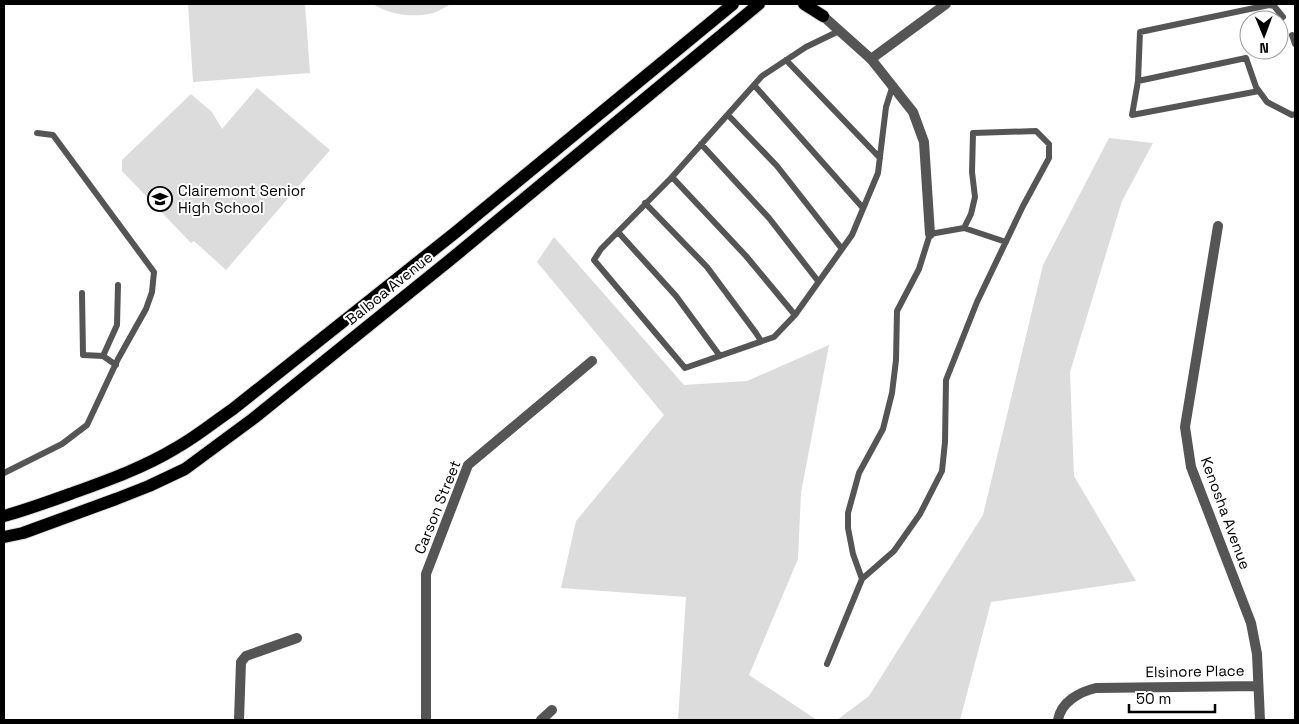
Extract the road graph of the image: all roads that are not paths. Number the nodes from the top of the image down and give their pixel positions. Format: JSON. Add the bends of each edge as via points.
{"nodes":[{"id":1,"x":733,"y":4,"type":"edge"},
{"id":2,"x":759,"y":4,"type":"edge"},
{"id":3,"x":766,"y":4,"type":"edge"},
{"id":4,"x":804,"y":4,"type":"edge"},
{"id":5,"x":817,"y":4,"type":"edge"},
{"id":6,"x":946,"y":4,"type":"edge"},
{"id":7,"x":1245,"y":10,"type":"edge"},
{"id":8,"x":1277,"y":10,"type":"edge"},
{"id":9,"x":1239,"y":11,"type":"edge"},
{"id":10,"x":824,"y":16,"type":"junction"},
{"id":11,"x":839,"y":31,"type":"junction"},
{"id":12,"x":1292,"y":35,"type":"dead end"},
{"id":13,"x":716,"y":40,"type":"junction"},
{"id":14,"x":1295,"y":44,"type":"edge"},
{"id":15,"x":786,"y":60,"type":"junction"},
{"id":16,"x":870,"y":60,"type":"junction"},
{"id":17,"x":1138,"y":81,"type":"junction"},
{"id":18,"x":754,"y":85,"type":"junction"},
{"id":19,"x":893,"y":85,"type":"junction"},
{"id":20,"x":1259,"y":91,"type":"junction"},
{"id":21,"x":1295,"y":114,"type":"edge"},
{"id":22,"x":728,"y":115,"type":"junction"},
{"id":23,"x":37,"y":133,"type":"dead end"},
{"id":24,"x":701,"y":144,"type":"junction"},
{"id":25,"x":880,"y":158,"type":"junction"},
{"id":26,"x":672,"y":177,"type":"junction"},
{"id":27,"x":645,"y":203,"type":"junction"},
{"id":28,"x":863,"y":208,"type":"junction"},
{"id":29,"x":1218,"y":226,"type":"dead end"},
{"id":30,"x":964,"y":228,"type":"junction"},
{"id":31,"x":618,"y":232,"type":"junction"},
{"id":32,"x":930,"y":234,"type":"junction"},
{"id":33,"x":1006,"y":242,"type":"junction"},
{"id":34,"x":842,"y":249,"type":"junction"},
{"id":35,"x":818,"y":281,"type":"junction"},
{"id":36,"x":118,"y":285,"type":"dead end"},
{"id":37,"x":82,"y":293,"type":"dead end"},
{"id":38,"x":795,"y":315,"type":"junction"},
{"id":39,"x":761,"y":342,"type":"junction"},
{"id":40,"x":103,"y":356,"type":"junction"},
{"id":41,"x":720,"y":356,"type":"junction"},
{"id":42,"x":592,"y":361,"type":"dead end"},
{"id":43,"x":116,"y":365,"type":"junction"},
{"id":44,"x":4,"y":473,"type":"edge"},
{"id":45,"x":4,"y":516,"type":"edge"},
{"id":46,"x":4,"y":538,"type":"edge"},
{"id":47,"x":862,"y":579,"type":"junction"},
{"id":48,"x":296,"y":638,"type":"dead end"},
{"id":49,"x":827,"y":664,"type":"dead end"},
{"id":50,"x":1258,"y":686,"type":"junction"},
{"id":51,"x":552,"y":710,"type":"dead end"},
{"id":52,"x":239,"y":720,"type":"edge"},
{"id":53,"x":426,"y":720,"type":"edge"},
{"id":54,"x":541,"y":720,"type":"edge"},
{"id":55,"x":1058,"y":720,"type":"edge"},
{"id":56,"x":1260,"y":720,"type":"edge"}],
"edges":[{"from":1,"to":45,"type":"main road","name":"Balboa Avenue","via":[[456,232],[201,432],[140,467]]},
{"from":2,"to":13,"type":"main road","name":"Balboa Avenue"},
{"from":3,"to":13,"type":"main road","via":[[734,31]]},
{"from":4,"to":10,"type":"main road"},
{"from":5,"to":10,"type":"main road"},
{"from":6,"to":16,"type":"street"},
{"from":7,"to":8,"type":"lane","via":[[1269,5]]},
{"from":9,"to":17,"type":"lane","via":[[1140,32]]},
{"from":10,"to":11,"type":"street"},
{"from":11,"to":15,"type":"lane"},
{"from":11,"to":16,"type":"street"},
{"from":12,"to":14,"type":"lane"},
{"from":13,"to":46,"type":"main road","name":"Balboa Avenue","via":[[456,255],[254,418],[185,469],[149,486]]},
{"from":15,"to":18,"type":"lane"},
{"from":15,"to":25,"type":"lane"},
{"from":16,"to":19,"type":"street"},
{"from":17,"to":20,"type":"lane","via":[[1246,58]]},
{"from":17,"to":20,"type":"lane","via":[[1132,115]]},
{"from":18,"to":22,"type":"lane"},
{"from":18,"to":28,"type":"lane"},
{"from":19,"to":25,"type":"lane","via":[[886,107]]},
{"from":19,"to":32,"type":"street","via":[[913,112],[924,142]]},
{"from":20,"to":21,"type":"lane","via":[[1266,102]]},
{"from":22,"to":24,"type":"lane"},
{"from":22,"to":34,"type":"lane","via":[[777,166]]},
{"from":23,"to":43,"type":"lane","via":[[53,135],[154,272],[146,309]]},
{"from":24,"to":26,"type":"lane"},
{"from":24,"to":35,"type":"lane","via":[[769,218]]},
{"from":25,"to":28,"type":"lane","via":[[878,172]]},
{"from":26,"to":27,"type":"lane"},
{"from":26,"to":38,"type":"lane","via":[[746,256]]},
{"from":27,"to":31,"type":"lane"},
{"from":27,"to":39,"type":"lane","via":[[707,267]]},
{"from":28,"to":34,"type":"lane","via":[[852,235]]},
{"from":29,"to":50,"type":"street","name":"Kenosha Avenue","via":[[1185,427],[1191,467],[1250,623],[1257,654]]},
{"from":30,"to":32,"type":"lane"},
{"from":30,"to":33,"type":"lane"},
{"from":30,"to":33,"type":"lane","via":[[976,197],[972,172],[973,133],[1036,131],[1049,144],[1049,158]]},
{"from":31,"to":41,"type":"lane","via":[[676,296]]},
{"from":31,"to":41,"type":"lane","via":[[594,260],[685,368]]},
{"from":32,"to":47,"type":"lane","via":[[919,269],[897,310],[892,393],[883,429],[860,473],[848,513],[853,554]]},
{"from":33,"to":47,"type":"lane","via":[[977,302],[946,380],[946,442],[942,471],[920,514],[894,551]]},
{"from":34,"to":35,"type":"lane"},
{"from":35,"to":38,"type":"lane"},
{"from":36,"to":40,"type":"lane","via":[[117,325]]},
{"from":37,"to":40,"type":"lane","via":[[83,355]]},
{"from":38,"to":39,"type":"lane","via":[[774,337]]},
{"from":39,"to":41,"type":"lane"},
{"from":40,"to":43,"type":"lane"},
{"from":42,"to":53,"type":"street","name":"Carson Street","via":[[468,465],[426,574]]},
{"from":43,"to":44,"type":"lane","via":[[88,425],[62,444]]},
{"from":47,"to":49,"type":"lane"},
{"from":48,"to":52,"type":"street","via":[[246,656],[242,662]]},
{"from":50,"to":55,"type":"street","name":"Elsinore Place","via":[[1096,688],[1070,699],[1059,713]]},
{"from":50,"to":56,"type":"street","name":"Kenosha Avenue"},
{"from":51,"to":54,"type":"street"}]}
